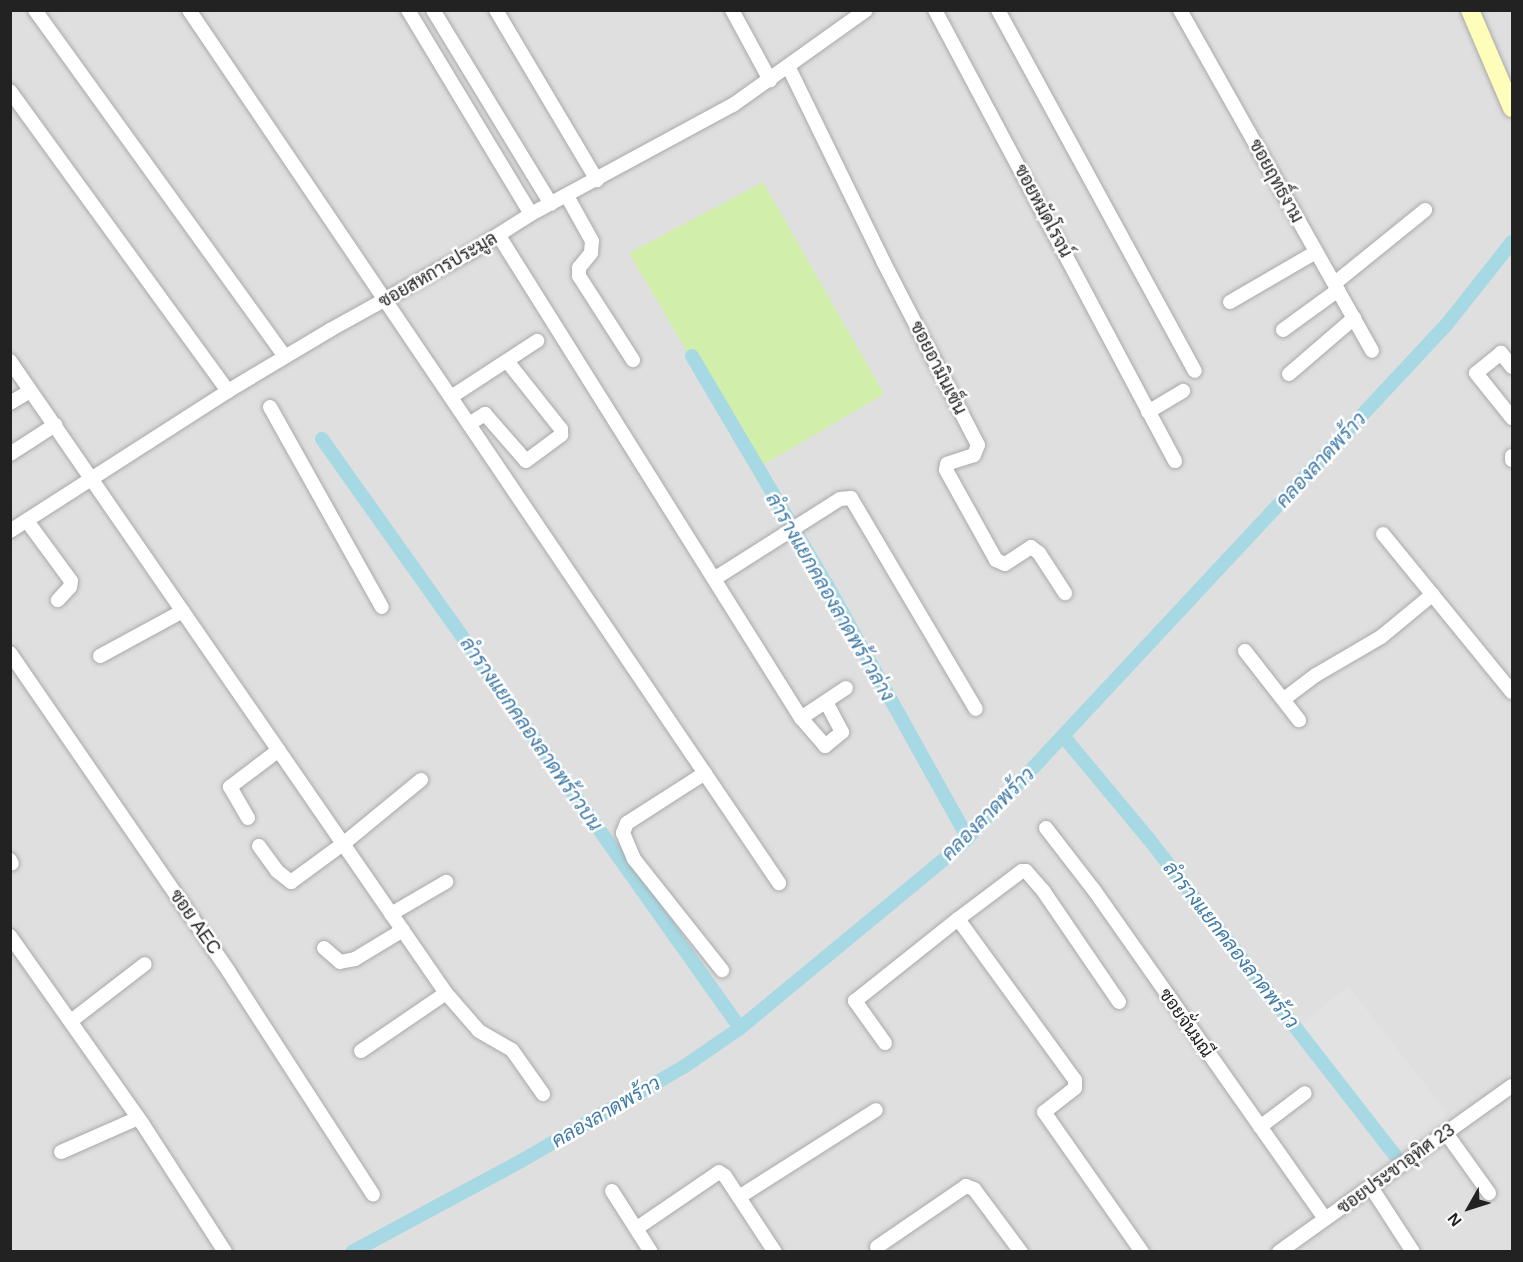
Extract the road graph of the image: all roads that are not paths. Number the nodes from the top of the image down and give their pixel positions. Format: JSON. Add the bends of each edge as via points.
{"nodes":[{"id":1,"x":35,"y":10,"type":"edge"},
{"id":2,"x":189,"y":10,"type":"edge"},
{"id":3,"x":408,"y":10,"type":"edge"},
{"id":4,"x":433,"y":10,"type":"edge"},
{"id":5,"x":496,"y":10,"type":"edge"},
{"id":6,"x":732,"y":10,"type":"edge"},
{"id":7,"x":866,"y":10,"type":"edge"},
{"id":8,"x":935,"y":10,"type":"edge"},
{"id":9,"x":998,"y":10,"type":"edge"},
{"id":10,"x":1180,"y":10,"type":"edge"},
{"id":11,"x":1470,"y":10,"type":"edge"},
{"id":12,"x":452,"y":41,"type":"junction"},
{"id":13,"x":434,"y":52,"type":"junction"},
{"id":14,"x":789,"y":68,"type":"junction"},
{"id":15,"x":770,"y":80,"type":"junction"},
{"id":16,"x":10,"y":91,"type":"edge"},
{"id":17,"x":1511,"y":104,"type":"edge"},
{"id":18,"x":510,"y":136,"type":"junction"},
{"id":19,"x":491,"y":148,"type":"junction"},
{"id":20,"x":597,"y":180,"type":"junction"},
{"id":21,"x":567,"y":195,"type":"junction"},
{"id":22,"x":550,"y":204,"type":"junction"},
{"id":23,"x":1425,"y":210,"type":"dead end"},
{"id":24,"x":531,"y":214,"type":"junction"},
{"id":25,"x":499,"y":236,"type":"junction"},
{"id":26,"x":1316,"y":252,"type":"junction"},
{"id":27,"x":1337,"y":287,"type":"junction"},
{"id":28,"x":386,"y":301,"type":"junction"},
{"id":29,"x":1230,"y":302,"type":"dead end"},
{"id":30,"x":1354,"y":318,"type":"junction"},
{"id":31,"x":1283,"y":330,"type":"dead end"},
{"id":32,"x":537,"y":340,"type":"dead end"},
{"id":33,"x":1372,"y":351,"type":"dead end"},
{"id":34,"x":285,"y":356,"type":"junction"},
{"id":35,"x":633,"y":360,"type":"dead end"},
{"id":36,"x":10,"y":361,"type":"edge"},
{"id":37,"x":507,"y":361,"type":"junction"},
{"id":38,"x":1512,"y":367,"type":"edge"},
{"id":39,"x":1195,"y":371,"type":"dead end"},
{"id":40,"x":1289,"y":374,"type":"dead end"},
{"id":41,"x":30,"y":391,"type":"junction"},
{"id":42,"x":228,"y":391,"type":"junction"},
{"id":43,"x":1183,"y":391,"type":"dead end"},
{"id":44,"x":451,"y":397,"type":"junction"},
{"id":45,"x":10,"y":403,"type":"edge"},
{"id":46,"x":270,"y":407,"type":"dead end"},
{"id":47,"x":1148,"y":412,"type":"junction"},
{"id":48,"x":1512,"y":418,"type":"edge"},
{"id":49,"x":469,"y":424,"type":"junction"},
{"id":50,"x":55,"y":425,"type":"junction"},
{"id":51,"x":10,"y":454,"type":"edge"},
{"id":52,"x":1175,"y":461,"type":"dead end"},
{"id":53,"x":92,"y":480,"type":"junction"},
{"id":54,"x":27,"y":521,"type":"junction"},
{"id":55,"x":10,"y":531,"type":"edge"},
{"id":56,"x":1383,"y":534,"type":"dead end"},
{"id":57,"x":714,"y":579,"type":"junction"},
{"id":58,"x":1065,"y":593,"type":"dead end"},
{"id":59,"x":1433,"y":594,"type":"junction"},
{"id":60,"x":58,"y":600,"type":"dead end"},
{"id":61,"x":382,"y":607,"type":"dead end"},
{"id":62,"x":183,"y":611,"type":"junction"},
{"id":63,"x":1245,"y":651,"type":"dead end"},
{"id":64,"x":10,"y":653,"type":"edge"},
{"id":65,"x":100,"y":656,"type":"dead end"},
{"id":66,"x":846,"y":688,"type":"dead end"},
{"id":67,"x":1512,"y":692,"type":"edge"},
{"id":68,"x":1284,"y":699,"type":"junction"},
{"id":69,"x":826,"y":702,"type":"junction"},
{"id":70,"x":976,"y":709,"type":"dead end"},
{"id":71,"x":801,"y":718,"type":"junction"},
{"id":72,"x":1299,"y":720,"type":"dead end"},
{"id":73,"x":279,"y":750,"type":"junction"},
{"id":74,"x":705,"y":773,"type":"junction"},
{"id":75,"x":421,"y":780,"type":"dead end"},
{"id":76,"x":248,"y":818,"type":"dead end"},
{"id":77,"x":1046,"y":828,"type":"dead end"},
{"id":78,"x":344,"y":844,"type":"junction"},
{"id":79,"x":259,"y":846,"type":"dead end"},
{"id":80,"x":446,"y":882,"type":"dead end"},
{"id":81,"x":778,"y":883,"type":"dead end"},
{"id":82,"x":391,"y":914,"type":"junction"},
{"id":83,"x":958,"y":919,"type":"junction"},
{"id":84,"x":403,"y":930,"type":"junction"},
{"id":85,"x":10,"y":936,"type":"edge"},
{"id":86,"x":324,"y":948,"type":"dead end"},
{"id":87,"x":145,"y":964,"type":"dead end"},
{"id":88,"x":722,"y":969,"type":"dead end"},
{"id":89,"x":446,"y":993,"type":"junction"},
{"id":90,"x":1119,"y":1002,"type":"dead end"},
{"id":91,"x":71,"y":1021,"type":"junction"},
{"id":92,"x":885,"y":1042,"type":"dead end"},
{"id":93,"x":362,"y":1052,"type":"dead end"},
{"id":94,"x":1512,"y":1086,"type":"edge"},
{"id":95,"x":1305,"y":1093,"type":"dead end"},
{"id":96,"x":543,"y":1094,"type":"dead end"},
{"id":97,"x":876,"y":1110,"type":"dead end"},
{"id":98,"x":138,"y":1118,"type":"junction"},
{"id":99,"x":1260,"y":1127,"type":"junction"},
{"id":100,"x":1446,"y":1133,"type":"junction"},
{"id":101,"x":62,"y":1152,"type":"dead end"},
{"id":102,"x":1371,"y":1186,"type":"junction"},
{"id":103,"x":612,"y":1191,"type":"dead end"},
{"id":104,"x":1489,"y":1193,"type":"dead end"},
{"id":105,"x":373,"y":1195,"type":"dead end"},
{"id":106,"x":739,"y":1197,"type":"junction"},
{"id":107,"x":1325,"y":1219,"type":"junction"},
{"id":108,"x":637,"y":1228,"type":"junction"},
{"id":109,"x":878,"y":1247,"type":"dead end"},
{"id":110,"x":1294,"y":1247,"type":"edge"},
{"id":111,"x":1016,"y":1250,"type":"edge"},
{"id":112,"x":225,"y":1251,"type":"edge"},
{"id":113,"x":651,"y":1251,"type":"edge"},
{"id":114,"x":775,"y":1251,"type":"edge"},
{"id":115,"x":1142,"y":1251,"type":"edge"},
{"id":116,"x":1279,"y":1251,"type":"edge"},
{"id":117,"x":1413,"y":1251,"type":"edge"}],
"edges":[{"from":1,"to":34,"type":"street"},
{"from":2,"to":28,"type":"street"},
{"from":3,"to":13,"type":"street"},
{"from":4,"to":12,"type":"street"},
{"from":5,"to":20,"type":"street"},
{"from":6,"to":15,"type":"street"},
{"from":7,"to":14,"type":"street","name":"ซอยสหการประมูล"},
{"from":8,"to":47,"type":"street","name":"ซอยหมัดโรจน์"},
{"from":9,"to":39,"type":"street"},
{"from":10,"to":26,"type":"street","name":"ซอยฤทธิ์งาม"},
{"from":11,"to":17,"type":"main road"},
{"from":12,"to":13,"type":"street"},
{"from":12,"to":18,"type":"street"},
{"from":13,"to":19,"type":"street"},
{"from":14,"to":15,"type":"street","name":"ซอยสหการประมูล"},
{"from":14,"to":58,"type":"street","name":"ซอยอามินเซ็น","via":[[978,445],[974,455],[947,464],[946,470],[998,563],[1005,564],[1031,547]]},
{"from":15,"to":20,"type":"street","name":"ซอยสหการประมูล","via":[[733,105]]},
{"from":16,"to":42,"type":"street"},
{"from":18,"to":19,"type":"street"},
{"from":18,"to":22,"type":"street"},
{"from":19,"to":24,"type":"street"},
{"from":20,"to":21,"type":"street","name":"ซอยสหการประมูล"},
{"from":21,"to":22,"type":"street","name":"ซอยสหการประมูล"},
{"from":21,"to":35,"type":"street","via":[[592,241],[591,253],[579,267],[579,276]]},
{"from":22,"to":24,"type":"street","name":"ซอยสหการประมูล"},
{"from":23,"to":27,"type":"street"},
{"from":24,"to":25,"type":"street","name":"ซอยสหการประมูล"},
{"from":25,"to":28,"type":"street","name":"ซอยสหการประมูล"},
{"from":25,"to":57,"type":"street"},
{"from":26,"to":27,"type":"street","name":"ซอยฤทธิ์งาม"},
{"from":26,"to":29,"type":"street"},
{"from":27,"to":30,"type":"street","name":"ซอยฤทธิ์งาม"},
{"from":27,"to":31,"type":"street"},
{"from":28,"to":34,"type":"street","name":"ซอยสหการประมูล"},
{"from":28,"to":44,"type":"street"},
{"from":30,"to":33,"type":"street","name":"ซอยฤทธิ์งาม"},
{"from":30,"to":40,"type":"street"},
{"from":32,"to":37,"type":"street"},
{"from":34,"to":42,"type":"street","name":"ซอยสหการประมูล"},
{"from":36,"to":41,"type":"street"},
{"from":37,"to":44,"type":"street"},
{"from":37,"to":49,"type":"street","via":[[561,429],[561,435],[526,461],[485,414]]},
{"from":38,"to":48,"type":"street","via":[[1501,353],[1476,373]]},
{"from":41,"to":45,"type":"street"},
{"from":41,"to":50,"type":"street"},
{"from":42,"to":53,"type":"street","name":"ซอยสหการประมูล"},
{"from":43,"to":47,"type":"street"},
{"from":44,"to":49,"type":"street"},
{"from":46,"to":61,"type":"street"},
{"from":47,"to":52,"type":"street","name":"ซอยหมัดโรจน์"},
{"from":49,"to":74,"type":"street"},
{"from":50,"to":51,"type":"street"},
{"from":50,"to":53,"type":"street"},
{"from":53,"to":54,"type":"street","name":"ซอยสหการประมูล"},
{"from":53,"to":62,"type":"street"},
{"from":54,"to":55,"type":"street","name":"ซอยสหการประมูล"},
{"from":54,"to":60,"type":"street","via":[[72,581]]},
{"from":56,"to":59,"type":"street"},
{"from":57,"to":70,"type":"street","via":[[840,499],[854,500]]},
{"from":57,"to":71,"type":"street"},
{"from":59,"to":67,"type":"street"},
{"from":59,"to":68,"type":"street","via":[[1381,637]]},
{"from":62,"to":65,"type":"street"},
{"from":62,"to":73,"type":"street"},
{"from":63,"to":68,"type":"street"},
{"from":64,"to":105,"type":"street","name":"ซอย AEC","via":[[229,972]]},
{"from":66,"to":69,"type":"street"},
{"from":68,"to":72,"type":"street"},
{"from":69,"to":71,"type":"street"},
{"from":69,"to":71,"type":"street","via":[[842,731],[827,745],[823,746]]},
{"from":73,"to":76,"type":"street","via":[[230,787]]},
{"from":73,"to":78,"type":"street"},
{"from":74,"to":81,"type":"street"},
{"from":74,"to":88,"type":"street","via":[[627,823],[623,833],[634,860]]},
{"from":75,"to":78,"type":"street"},
{"from":77,"to":99,"type":"street","name":"ซอยจั่นมณี"},
{"from":78,"to":79,"type":"street","via":[[291,882]]},
{"from":78,"to":82,"type":"street"},
{"from":80,"to":82,"type":"street"},
{"from":82,"to":84,"type":"street"},
{"from":83,"to":90,"type":"street","via":[[1026,871]]},
{"from":83,"to":92,"type":"street","via":[[855,1001]]},
{"from":83,"to":115,"type":"street","via":[[1075,1080],[1076,1088],[1044,1112]]},
{"from":84,"to":86,"type":"street","via":[[355,959],[340,962]]},
{"from":84,"to":89,"type":"street"},
{"from":85,"to":91,"type":"street"},
{"from":87,"to":91,"type":"street"},
{"from":89,"to":93,"type":"street"},
{"from":89,"to":96,"type":"street","via":[[479,1031],[512,1050]]},
{"from":91,"to":98,"type":"street"},
{"from":94,"to":100,"type":"street","name":"ซอยประชาอุทิศ 23"},
{"from":95,"to":99,"type":"street"},
{"from":97,"to":106,"type":"street"},
{"from":98,"to":101,"type":"street"},
{"from":98,"to":112,"type":"street"},
{"from":99,"to":107,"type":"street","name":"ซอยจั่นมณี"},
{"from":100,"to":102,"type":"street","name":"ซอยประชาอุทิศ 23"},
{"from":100,"to":104,"type":"street"},
{"from":102,"to":107,"type":"street","name":"ซอยประชาอุทิศ 23"},
{"from":102,"to":117,"type":"street"},
{"from":103,"to":108,"type":"street"},
{"from":106,"to":108,"type":"street","via":[[725,1176],[716,1173]]},
{"from":106,"to":114,"type":"street"},
{"from":107,"to":110,"type":"street","name":"ซอยประชาอุทิศ 23"},
{"from":108,"to":113,"type":"street"},
{"from":109,"to":111,"type":"street","via":[[966,1186],[974,1189]]},
{"from":110,"to":116,"type":"street","name":"ซอยประชาอุทิศ 23"}]}
